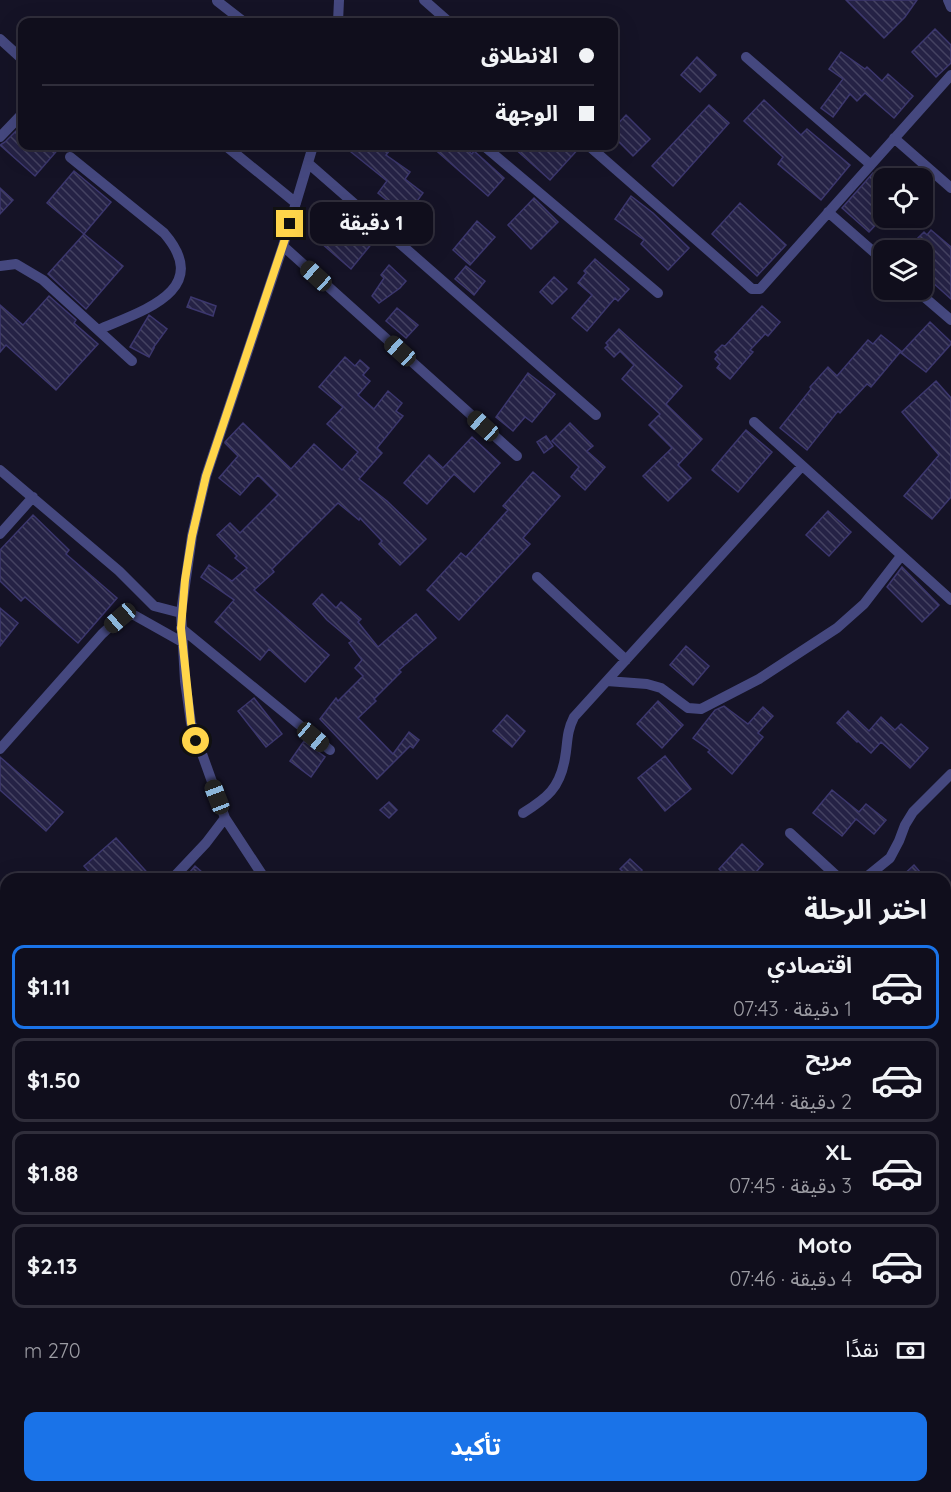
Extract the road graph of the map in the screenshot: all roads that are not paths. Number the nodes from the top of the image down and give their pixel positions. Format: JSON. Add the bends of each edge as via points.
{"nodes":[{"id":1,"x":339,"y":0,"type":"edge"},
{"id":2,"x":424,"y":0,"type":"edge"},
{"id":3,"x":948,"y":0,"type":"edge"},
{"id":4,"x":217,"y":1,"type":"edge"},
{"id":5,"x":951,"y":7,"type":"edge"},
{"id":6,"x":239,"y":18,"type":"edge"},
{"id":7,"x":339,"y":18,"type":"edge"},
{"id":8,"x":444,"y":18,"type":"edge"},
{"id":9,"x":0,"y":39,"type":"edge"},
{"id":10,"x":18,"y":55,"type":"edge"},
{"id":11,"x":746,"y":57,"type":"dead end"},
{"id":12,"x":951,"y":75,"type":"edge"},
{"id":13,"x":18,"y":118,"type":"edge"},
{"id":14,"x":0,"y":138,"type":"edge"},
{"id":15,"x":894,"y":138,"type":"junction"},
{"id":16,"x":231,"y":150,"type":"edge"},
{"id":17,"x":313,"y":150,"type":"edge"},
{"id":18,"x":489,"y":150,"type":"edge"},
{"id":19,"x":594,"y":150,"type":"edge"},
{"id":20,"x":70,"y":157,"type":"dead end"},
{"id":21,"x":309,"y":164,"type":"junction"},
{"id":22,"x":870,"y":164,"type":"junction"},
{"id":23,"x":951,"y":188,"type":"edge"},
{"id":24,"x":296,"y":203,"type":"junction"},
{"id":25,"x":828,"y":212,"type":"junction"},
{"id":26,"x":283,"y":246,"type":"junction"},
{"id":27,"x":873,"y":251,"type":"edge"},
{"id":28,"x":0,"y":266,"type":"edge"},
{"id":29,"x":658,"y":293,"type":"dead end"},
{"id":30,"x":928,"y":300,"type":"edge"},
{"id":31,"x":951,"y":320,"type":"edge"},
{"id":32,"x":98,"y":330,"type":"junction"},
{"id":33,"x":132,"y":361,"type":"dead end"},
{"id":34,"x":596,"y":415,"type":"dead end"},
{"id":35,"x":754,"y":422,"type":"dead end"},
{"id":36,"x":517,"y":456,"type":"dead end"},
{"id":37,"x":802,"y":466,"type":"junction"},
{"id":38,"x":0,"y":470,"type":"edge"},
{"id":39,"x":33,"y":497,"type":"junction"},
{"id":40,"x":0,"y":534,"type":"edge"},
{"id":41,"x":901,"y":556,"type":"junction"},
{"id":42,"x":537,"y":577,"type":"dead end"},
{"id":43,"x":951,"y":600,"type":"edge"},
{"id":44,"x":181,"y":613,"type":"junction"},
{"id":45,"x":181,"y":628,"type":"junction"},
{"id":46,"x":182,"y":642,"type":"junction"},
{"id":47,"x":626,"y":660,"type":"junction"},
{"id":48,"x":607,"y":681,"type":"junction"},
{"id":49,"x":0,"y":749,"type":"edge"},
{"id":50,"x":330,"y":750,"type":"dead end"},
{"id":51,"x":951,"y":774,"type":"edge"},
{"id":52,"x":523,"y":813,"type":"dead end"},
{"id":53,"x":225,"y":818,"type":"junction"},
{"id":54,"x":790,"y":833,"type":"dead end"},
{"id":55,"x":178,"y":873,"type":"edge"},
{"id":56,"x":261,"y":873,"type":"edge"},
{"id":57,"x":833,"y":873,"type":"edge"},
{"id":58,"x":871,"y":873,"type":"edge"}],
"edges":[{"from":1,"to":7,"type":"street"},
{"from":2,"to":8,"type":"street"},
{"from":3,"to":5,"type":"street"},
{"from":4,"to":6,"type":"street"},
{"from":9,"to":10,"type":"street"},
{"from":11,"to":22,"type":"street"},
{"from":12,"to":15,"type":"street"},
{"from":13,"to":14,"type":"street"},
{"from":15,"to":22,"type":"street"},
{"from":15,"to":23,"type":"street"},
{"from":16,"to":24,"type":"street"},
{"from":17,"to":21,"type":"street"},
{"from":18,"to":29,"type":"street"},
{"from":19,"to":25,"type":"street","via":[[752,289],[765,285]]},
{"from":20,"to":32,"type":"street","via":[[164,233],[180,261],[176,288],[166,298]]},
{"from":21,"to":24,"type":"street"},
{"from":21,"to":34,"type":"street"},
{"from":22,"to":25,"type":"street"},
{"from":24,"to":26,"type":"street"},
{"from":25,"to":27,"type":"street"},
{"from":26,"to":36,"type":"street"},
{"from":26,"to":44,"type":"street","via":[[206,476],[192,536]]},
{"from":28,"to":32,"type":"street","via":[[16,264],[43,280]]},
{"from":30,"to":31,"type":"street"},
{"from":32,"to":33,"type":"street"},
{"from":35,"to":37,"type":"street"},
{"from":37,"to":41,"type":"street"},
{"from":37,"to":47,"type":"street"},
{"from":38,"to":39,"type":"street"},
{"from":39,"to":40,"type":"street"},
{"from":39,"to":44,"type":"street","via":[[154,606]]},
{"from":41,"to":43,"type":"street"},
{"from":41,"to":48,"type":"street","via":[[864,604],[837,628],[759,679],[701,709],[688,708],[661,688]]},
{"from":42,"to":47,"type":"street"},
{"from":44,"to":45,"type":"street"},
{"from":45,"to":46,"type":"street"},
{"from":45,"to":50,"type":"street"},
{"from":46,"to":49,"type":"street","via":[[134,615],[120,618]]},
{"from":46,"to":53,"type":"street","via":[[191,723]]},
{"from":47,"to":48,"type":"street"},
{"from":48,"to":52,"type":"street","via":[[568,729],[558,784]]},
{"from":51,"to":58,"type":"street","via":[[908,819],[890,858]]},
{"from":53,"to":55,"type":"street"},
{"from":53,"to":56,"type":"street"},
{"from":54,"to":57,"type":"street"}]}
